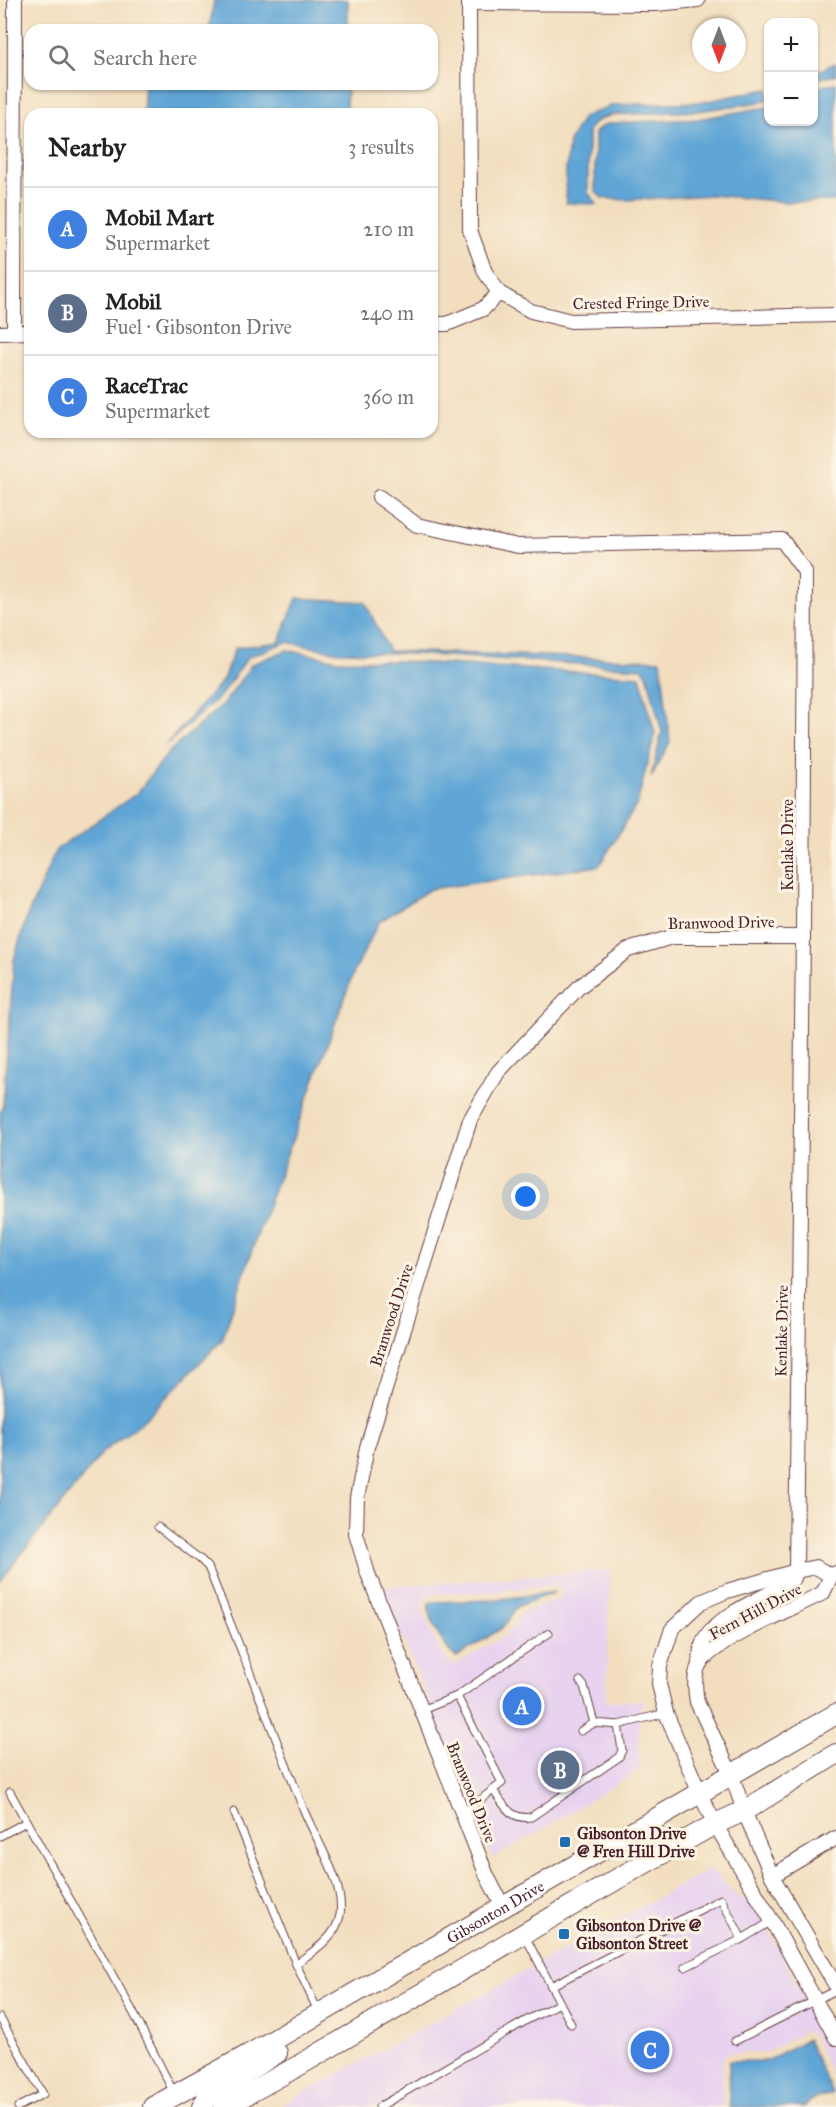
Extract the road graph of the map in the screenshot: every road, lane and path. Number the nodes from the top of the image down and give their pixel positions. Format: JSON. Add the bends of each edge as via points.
{"nodes":[{"id":1,"x":698,"y":0,"type":"edge"},
{"id":2,"x":469,"y":2,"type":"edge"},
{"id":3,"x":10,"y":6,"type":"edge"},
{"id":4,"x":499,"y":293,"type":"junction"},
{"id":5,"x":836,"y":315,"type":"edge"},
{"id":6,"x":438,"y":324,"type":"edge"},
{"id":7,"x":7,"y":332,"type":"edge"},
{"id":8,"x":24,"y":332,"type":"edge"},
{"id":9,"x":379,"y":497,"type":"dead end"},
{"id":10,"x":803,"y":937,"type":"junction"},
{"id":11,"x":158,"y":1527,"type":"dead end"},
{"id":12,"x":796,"y":1571,"type":"junction"},
{"id":13,"x":833,"y":1574,"type":"edge"},
{"id":14,"x":549,"y":1634,"type":"dead end"},
{"id":15,"x":699,"y":1665,"type":"junction"},
{"id":16,"x":580,"y":1681,"type":"dead end"},
{"id":17,"x":457,"y":1696,"type":"junction"},
{"id":18,"x":422,"y":1710,"type":"junction"},
{"id":19,"x":666,"y":1713,"type":"junction"},
{"id":20,"x":836,"y":1714,"type":"edge"},
{"id":21,"x":594,"y":1723,"type":"junction"},
{"id":22,"x":618,"y":1725,"type":"junction"},
{"id":23,"x":581,"y":1731,"type":"dead end"},
{"id":24,"x":836,"y":1755,"type":"edge"},
{"id":25,"x":732,"y":1776,"type":"junction"},
{"id":26,"x":493,"y":1790,"type":"junction"},
{"id":27,"x":10,"y":1792,"type":"dead end"},
{"id":28,"x":700,"y":1794,"type":"junction"},
{"id":29,"x":744,"y":1811,"type":"junction"},
{"id":30,"x":234,"y":1812,"type":"dead end"},
{"id":31,"x":462,"y":1814,"type":"junction"},
{"id":32,"x":26,"y":1822,"type":"junction"},
{"id":33,"x":715,"y":1824,"type":"junction"},
{"id":34,"x":0,"y":1836,"type":"edge"},
{"id":35,"x":836,"y":1838,"type":"edge"},
{"id":36,"x":772,"y":1876,"type":"junction"},
{"id":37,"x":503,"y":1907,"type":"junction"},
{"id":38,"x":772,"y":1921,"type":"junction"},
{"id":39,"x":524,"y":1934,"type":"junction"},
{"id":40,"x":741,"y":1939,"type":"junction"},
{"id":41,"x":296,"y":1965,"type":"junction"},
{"id":42,"x":685,"y":1967,"type":"dead end"},
{"id":43,"x":551,"y":1986,"type":"junction"},
{"id":44,"x":836,"y":1988,"type":"edge"},
{"id":45,"x":355,"y":1993,"type":"junction"},
{"id":46,"x":816,"y":2000,"type":"junction"},
{"id":47,"x":560,"y":2003,"type":"junction"},
{"id":48,"x":319,"y":2014,"type":"junction"},
{"id":49,"x":0,"y":2018,"type":"edge"},
{"id":50,"x":570,"y":2024,"type":"dead end"},
{"id":51,"x":836,"y":2038,"type":"edge"},
{"id":52,"x":735,"y":2041,"type":"dead end"},
{"id":53,"x":170,"y":2101,"type":"edge"},
{"id":54,"x":18,"y":2107,"type":"edge"},
{"id":55,"x":153,"y":2107,"type":"edge"},
{"id":56,"x":202,"y":2107,"type":"edge"},
{"id":57,"x":224,"y":2107,"type":"edge"},
{"id":58,"x":379,"y":2107,"type":"edge"}],
"edges":[{"from":1,"to":2,"type":"street","via":[[656,4]]},
{"from":2,"to":4,"type":"street","name":"Crested Fringe Drive","via":[[470,230],[485,272]]},
{"from":3,"to":7,"type":"street"},
{"from":4,"to":5,"type":"street","name":"Crested Fringe Drive","via":[[531,311],[571,321]]},
{"from":4,"to":6,"type":"street","via":[[483,309]]},
{"from":7,"to":8,"type":"street"},
{"from":9,"to":10,"type":"street","name":"Kenlake Drive","via":[[417,525],[518,546],[782,540],[805,572]]},
{"from":10,"to":12,"type":"street","name":"Kenlake Drive"},
{"from":10,"to":18,"type":"street","name":"Branwood Drive","via":[[672,937],[628,950],[579,987],[498,1072],[470,1120],[367,1447],[357,1498],[356,1534],[368,1574]]},
{"from":11,"to":41,"type":"lane","via":[[208,1567],[340,1894],[335,1930]]},
{"from":12,"to":13,"type":"street","name":"Fern Hill Drive","via":[[816,1567]]},
{"from":12,"to":15,"type":"street","via":[[786,1585],[715,1626],[700,1647]]},
{"from":12,"to":19,"type":"street","name":"Fern Hill Drive","via":[[701,1602],[672,1629],[660,1666],[659,1684]]},
{"from":13,"to":15,"type":"street","name":"Fern Hill Drive","via":[[823,1593],[716,1648]]},
{"from":14,"to":17,"type":"lane"},
{"from":15,"to":25,"type":"street","via":[[696,1702]]},
{"from":16,"to":21,"type":"lane"},
{"from":17,"to":18,"type":"lane"},
{"from":17,"to":26,"type":"lane","via":[[502,1783]]},
{"from":18,"to":31,"type":"street","name":"Branwood Drive"},
{"from":19,"to":22,"type":"lane"},
{"from":19,"to":28,"type":"street","name":"Fern Hill Drive"},
{"from":20,"to":25,"type":"main road","name":"Gibsonton Drive"},
{"from":21,"to":22,"type":"lane"},
{"from":21,"to":23,"type":"lane"},
{"from":22,"to":26,"type":"lane","via":[[622,1750],[619,1757],[531,1817],[512,1815]]},
{"from":24,"to":29,"type":"main road","name":"Gibsonton Drive"},
{"from":25,"to":28,"type":"main road","name":"Gibsonton Drive"},
{"from":25,"to":29,"type":"street"},
{"from":26,"to":31,"type":"lane"},
{"from":27,"to":32,"type":"lane"},
{"from":28,"to":33,"type":"street","name":"Fern Hill Drive"},
{"from":28,"to":37,"type":"main road","name":"Gibsonton Drive"},
{"from":29,"to":33,"type":"main road","name":"Gibsonton Drive"},
{"from":29,"to":36,"type":"street"},
{"from":30,"to":41,"type":"lane"},
{"from":31,"to":37,"type":"street","name":"Branwood Drive"},
{"from":32,"to":34,"type":"lane"},
{"from":32,"to":53,"type":"lane","via":[[133,2012]]},
{"from":33,"to":38,"type":"street","name":"Fern Hill Drive"},
{"from":33,"to":39,"type":"main road","name":"Gibsonton Drive"},
{"from":35,"to":36,"type":"street"},
{"from":36,"to":44,"type":"street"},
{"from":37,"to":45,"type":"main road","name":"Gibsonton Drive"},
{"from":38,"to":40,"type":"lane"},
{"from":38,"to":46,"type":"street","name":"Fern Hill Drive"},
{"from":39,"to":43,"type":"lane"},
{"from":39,"to":57,"type":"main road","name":"Gibsonton Drive"},
{"from":40,"to":42,"type":"lane"},
{"from":40,"to":43,"type":"lane","via":[[721,1899]]},
{"from":41,"to":48,"type":"lane"},
{"from":43,"to":47,"type":"lane"},
{"from":44,"to":46,"type":"lane"},
{"from":45,"to":48,"type":"main road","name":"Gibsonton Drive"},
{"from":45,"to":56,"type":"main road","via":[[308,2034],[208,2096]]},
{"from":46,"to":51,"type":"street","name":"Fern Hill Drive"},
{"from":46,"to":52,"type":"lane"},
{"from":47,"to":50,"type":"lane"},
{"from":47,"to":58,"type":"lane"},
{"from":48,"to":53,"type":"main road","name":"Gibsonton Drive"},
{"from":49,"to":54,"type":"lane","via":[[42,2094]]},
{"from":53,"to":55,"type":"main road","name":"Gibsonton Drive"}]}
